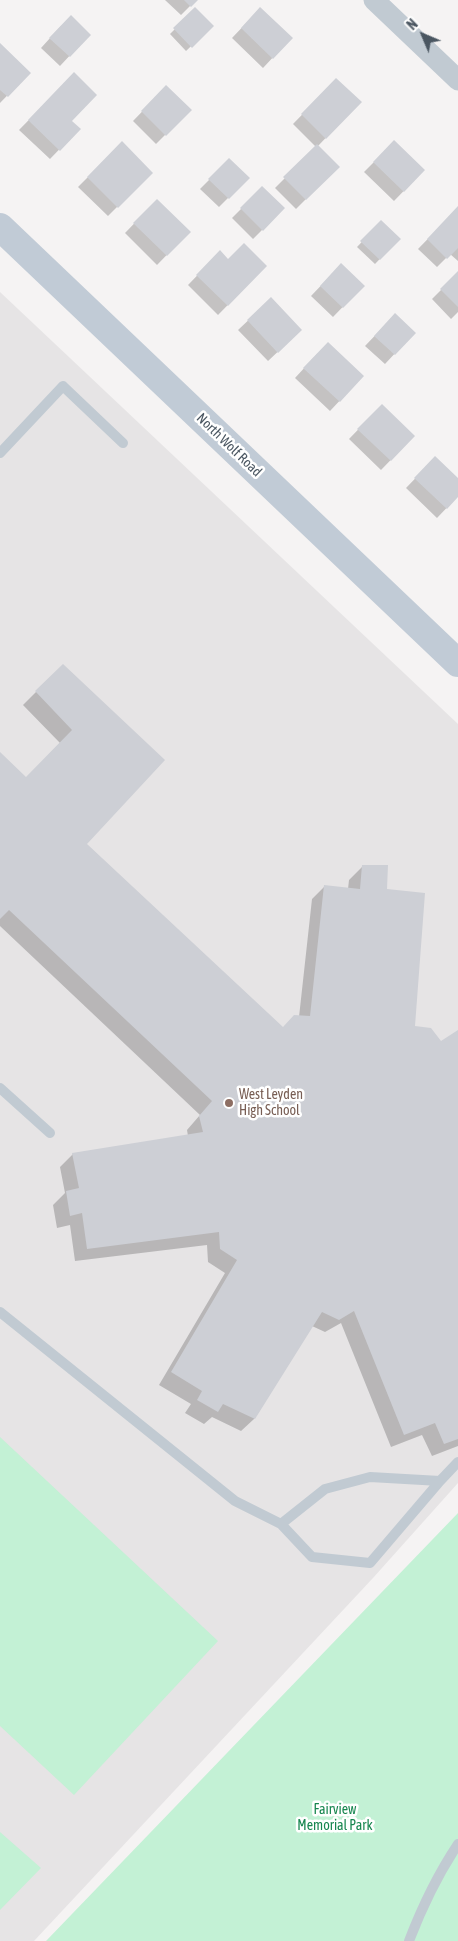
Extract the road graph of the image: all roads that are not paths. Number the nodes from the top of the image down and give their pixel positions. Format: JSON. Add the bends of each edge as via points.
{"nodes":[{"id":1,"x":374,"y":0,"type":"edge"},
{"id":2,"x":458,"y":80,"type":"edge"},
{"id":3,"x":0,"y":227,"type":"edge"},
{"id":4,"x":123,"y":443,"type":"dead end"},
{"id":5,"x":0,"y":453,"type":"edge"},
{"id":6,"x":458,"y":663,"type":"edge"},
{"id":7,"x":0,"y":1088,"type":"edge"},
{"id":8,"x":50,"y":1133,"type":"dead end"},
{"id":9,"x":0,"y":1312,"type":"edge"},
{"id":10,"x":458,"y":1462,"type":"edge"},
{"id":11,"x":440,"y":1481,"type":"junction"},
{"id":12,"x":281,"y":1524,"type":"junction"},
{"id":13,"x":458,"y":1844,"type":"edge"},
{"id":14,"x":409,"y":1941,"type":"edge"}],
"edges":[{"from":1,"to":2,"type":"street"},
{"from":3,"to":6,"type":"main road","name":"North Wolf Road"},
{"from":4,"to":5,"type":"lane","via":[[63,386]]},
{"from":7,"to":8,"type":"lane"},
{"from":9,"to":12,"type":"lane","via":[[235,1502]]},
{"from":10,"to":11,"type":"lane"},
{"from":11,"to":12,"type":"lane","via":[[370,1477],[325,1489]]},
{"from":11,"to":12,"type":"lane","via":[[370,1563],[312,1557]]},
{"from":13,"to":14,"type":"lane"}]}
